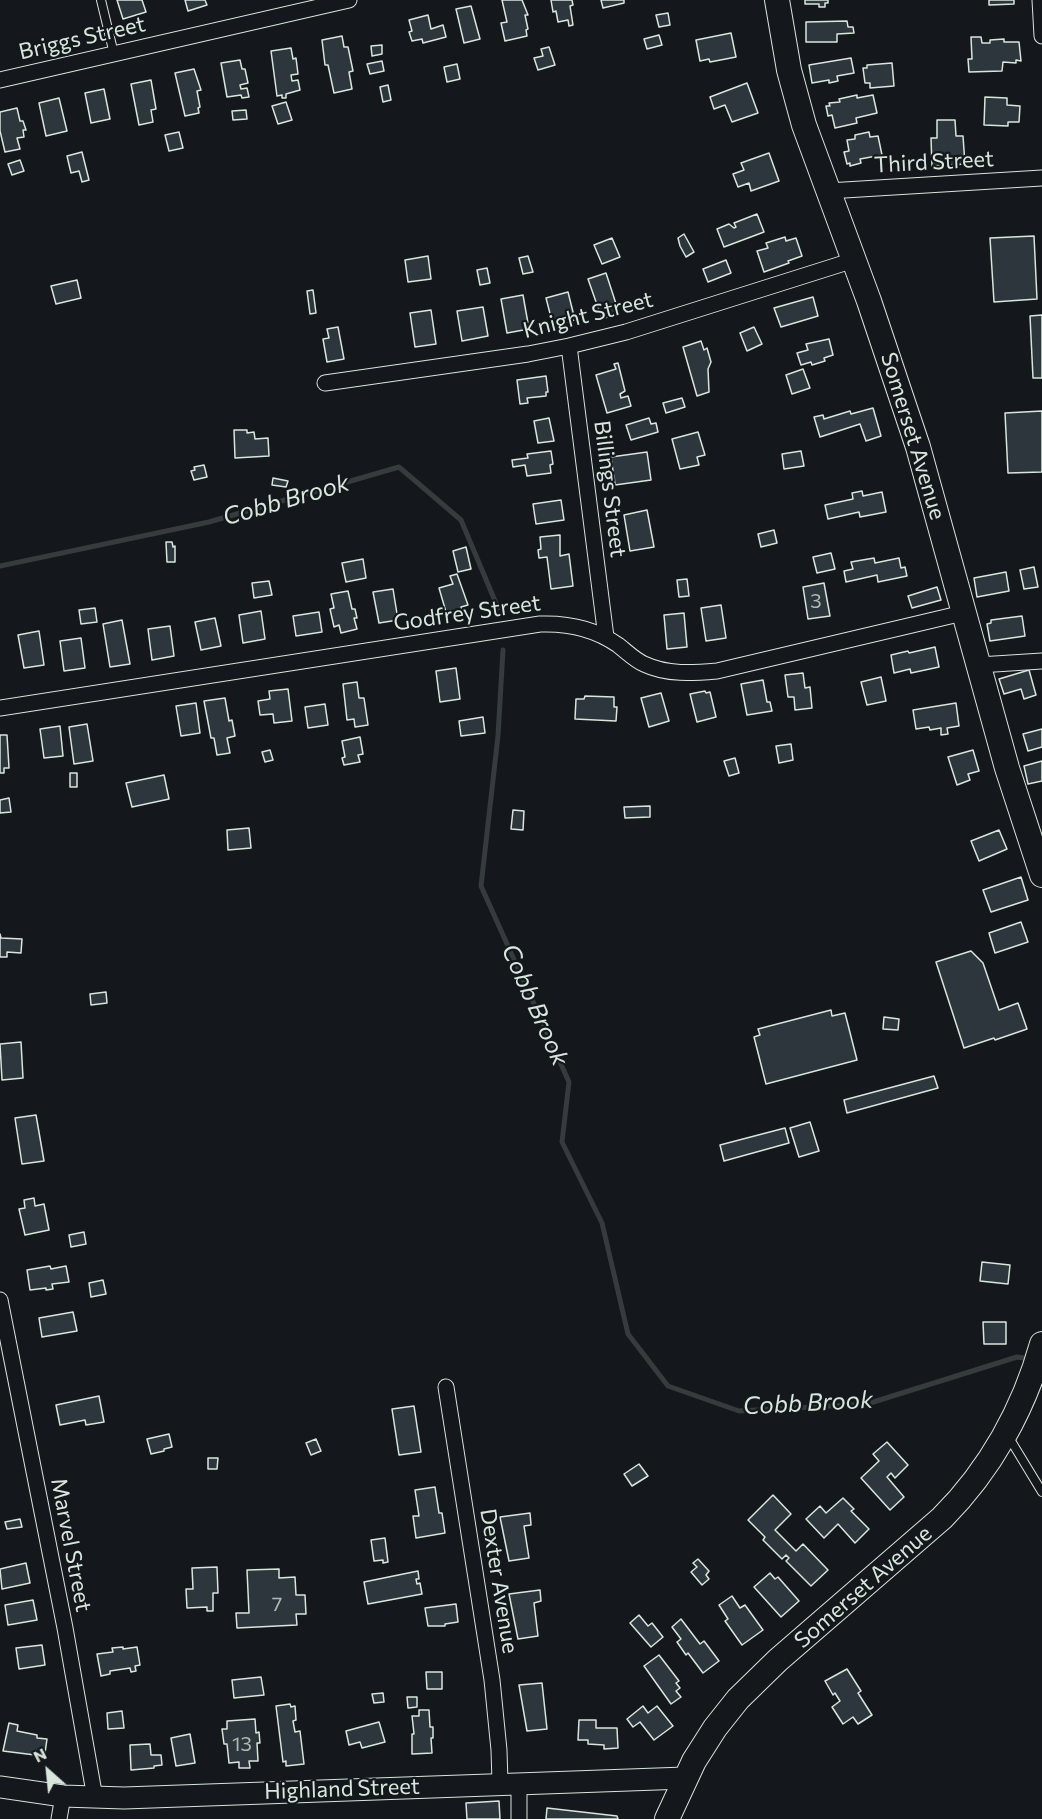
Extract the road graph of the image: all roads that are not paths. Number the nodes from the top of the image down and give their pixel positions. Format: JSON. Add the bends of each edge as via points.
{"nodes":[{"id":1,"x":101,"y":0,"type":"edge"},
{"id":2,"x":349,"y":0,"type":"edge"},
{"id":3,"x":777,"y":0,"type":"edge"},
{"id":4,"x":1040,"y":0,"type":"edge"},
{"id":5,"x":1042,"y":36,"type":"edge"},
{"id":6,"x":114,"y":54,"type":"junction"},
{"id":7,"x":0,"y":80,"type":"edge"},
{"id":8,"x":1042,"y":178,"type":"edge"},
{"id":9,"x":828,"y":191,"type":"junction"},
{"id":10,"x":854,"y":260,"type":"junction"},
{"id":11,"x":569,"y":346,"type":"junction"},
{"id":12,"x":325,"y":382,"type":"dead end"},
{"id":13,"x":963,"y":613,"type":"junction"},
{"id":14,"x":606,"y":637,"type":"junction"},
{"id":15,"x":1042,"y":661,"type":"edge"},
{"id":16,"x":979,"y":665,"type":"junction"},
{"id":17,"x":0,"y":708,"type":"edge"},
{"id":18,"x":1042,"y":875,"type":"edge"},
{"id":19,"x":0,"y":1300,"type":"edge"},
{"id":20,"x":1042,"y":1345,"type":"edge"},
{"id":21,"x":446,"y":1387,"type":"dead end"},
{"id":22,"x":1005,"y":1432,"type":"junction"},
{"id":23,"x":1042,"y":1492,"type":"edge"},
{"id":24,"x":685,"y":1778,"type":"junction"},
{"id":25,"x":510,"y":1783,"type":"junction"},
{"id":26,"x":0,"y":1787,"type":"edge"},
{"id":27,"x":63,"y":1796,"type":"junction"},
{"id":28,"x":95,"y":1798,"type":"junction"},
{"id":29,"x":59,"y":1819,"type":"edge"},
{"id":30,"x":519,"y":1819,"type":"edge"},
{"id":31,"x":667,"y":1819,"type":"edge"}],
"edges":[{"from":1,"to":6,"type":"lane"},
{"from":2,"to":6,"type":"street","name":"Briggs Street"},
{"from":3,"to":9,"type":"main road","name":"Somerset Avenue","via":[[796,98]]},
{"from":4,"to":5,"type":"street"},
{"from":6,"to":7,"type":"street","name":"Briggs Street"},
{"from":8,"to":9,"type":"street","name":"Third Street"},
{"from":9,"to":10,"type":"main road","name":"Somerset Avenue"},
{"from":10,"to":11,"type":"street","name":"Knight Street","via":[[627,332]]},
{"from":10,"to":13,"type":"main road","name":"Somerset Avenue","via":[[929,483]]},
{"from":11,"to":12,"type":"street","name":"Knight Street"},
{"from":11,"to":14,"type":"street","name":"Billings Street"},
{"from":13,"to":14,"type":"street","name":"Godfrey Street","via":[[717,671],[691,673],[644,664]]},
{"from":13,"to":16,"type":"main road","name":"Somerset Avenue"},
{"from":14,"to":17,"type":"street","name":"Godfrey Street","via":[[561,623],[540,624]]},
{"from":15,"to":16,"type":"street"},
{"from":16,"to":18,"type":"main road","name":"Somerset Avenue"},
{"from":19,"to":28,"type":"street","name":"Marvel Street"},
{"from":20,"to":22,"type":"main road","name":"Somerset Avenue","via":[[1024,1398]]},
{"from":21,"to":25,"type":"street","name":"Dexter Avenue"},
{"from":22,"to":23,"type":"lane"},
{"from":22,"to":24,"type":"main road","name":"Somerset Avenue","via":[[977,1479],[954,1506],[738,1699]]},
{"from":24,"to":25,"type":"street","name":"Highland Street"},
{"from":24,"to":31,"type":"main road","name":"Somerset Avenue"},
{"from":25,"to":28,"type":"street","name":"Highland Street"},
{"from":25,"to":30,"type":"street","name":"Dexter Avenue"},
{"from":26,"to":27,"type":"street","name":"Highland Street"},
{"from":27,"to":28,"type":"street","name":"Highland Street"},
{"from":27,"to":29,"type":"street"}]}
